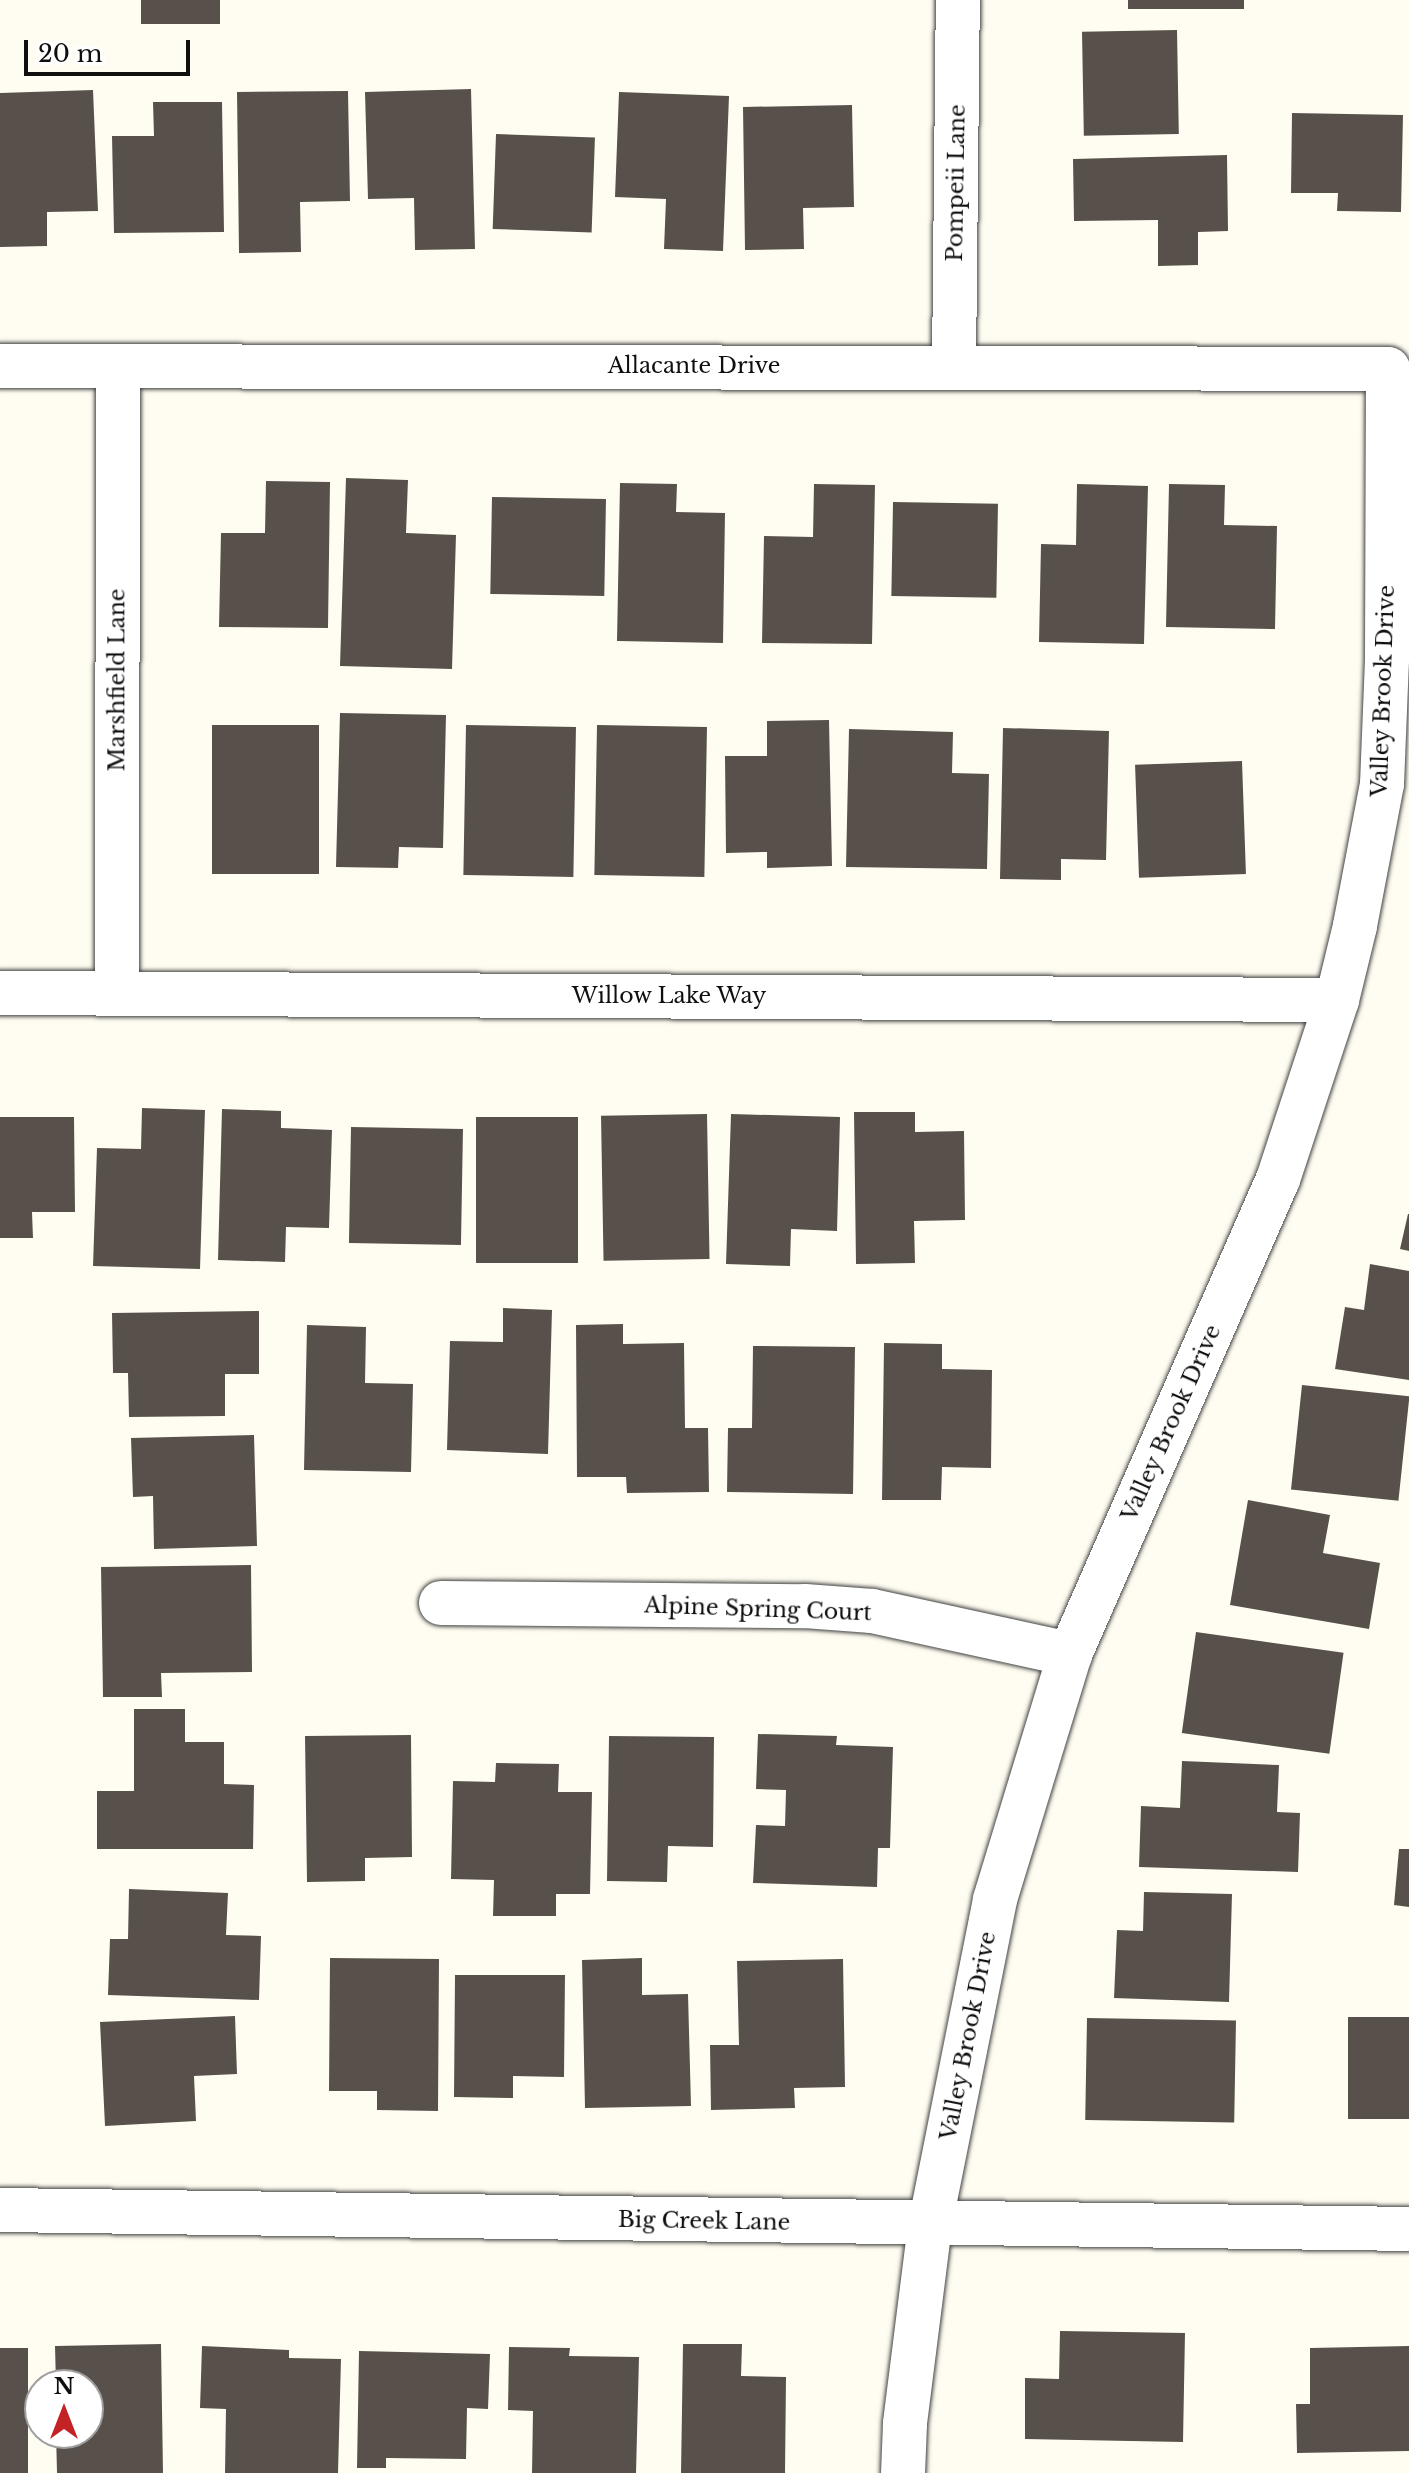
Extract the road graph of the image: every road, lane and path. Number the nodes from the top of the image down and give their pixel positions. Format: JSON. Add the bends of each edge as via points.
{"nodes":[{"id":1,"x":958,"y":0,"type":"edge"},
{"id":2,"x":0,"y":366,"type":"edge"},
{"id":3,"x":954,"y":366,"type":"junction"},
{"id":4,"x":118,"y":367,"type":"junction"},
{"id":5,"x":1388,"y":369,"type":"joint"},
{"id":6,"x":1398,"y":660,"type":"edge"},
{"id":7,"x":0,"y":993,"type":"edge"},
{"id":8,"x":117,"y":993,"type":"junction"},
{"id":9,"x":1337,"y":1000,"type":"junction"},
{"id":10,"x":441,"y":1603,"type":"dead end"},
{"id":11,"x":1070,"y":1654,"type":"junction"},
{"id":12,"x":0,"y":2210,"type":"edge"},
{"id":13,"x":930,"y":2225,"type":"junction"},
{"id":14,"x":1409,"y":2229,"type":"edge"},
{"id":15,"x":903,"y":2473,"type":"edge"}],
"edges":[{"from":1,"to":3,"type":"street","name":"Pompeii Lane"},
{"from":2,"to":4,"type":"street","name":"Allacante Drive"},
{"from":3,"to":4,"type":"street","name":"Allacante Drive"},
{"from":3,"to":5,"type":"street","name":"Allacante Drive"},
{"from":4,"to":8,"type":"street","name":"Marshfield Lane"},
{"from":5,"to":6,"type":"street","name":"Valley Brook Drive"},
{"from":6,"to":9,"type":"street","name":"Valley Brook Drive","via":[[1370,859]]},
{"from":7,"to":8,"type":"street","name":"Willow Lake Way"},
{"from":8,"to":9,"type":"street","name":"Willow Lake Way"},
{"from":9,"to":11,"type":"street","name":"Valley Brook Drive","via":[[1278,1179]]},
{"from":10,"to":11,"type":"street","name":"Alpine Spring Court","via":[[872,1611]]},
{"from":11,"to":13,"type":"street","name":"Valley Brook Drive","via":[[995,1900]]},
{"from":12,"to":13,"type":"street","name":"Big Creek Lane"},
{"from":13,"to":14,"type":"street","name":"Big Creek Lane"},
{"from":13,"to":15,"type":"street","name":"Valley Brook Drive"}]}
